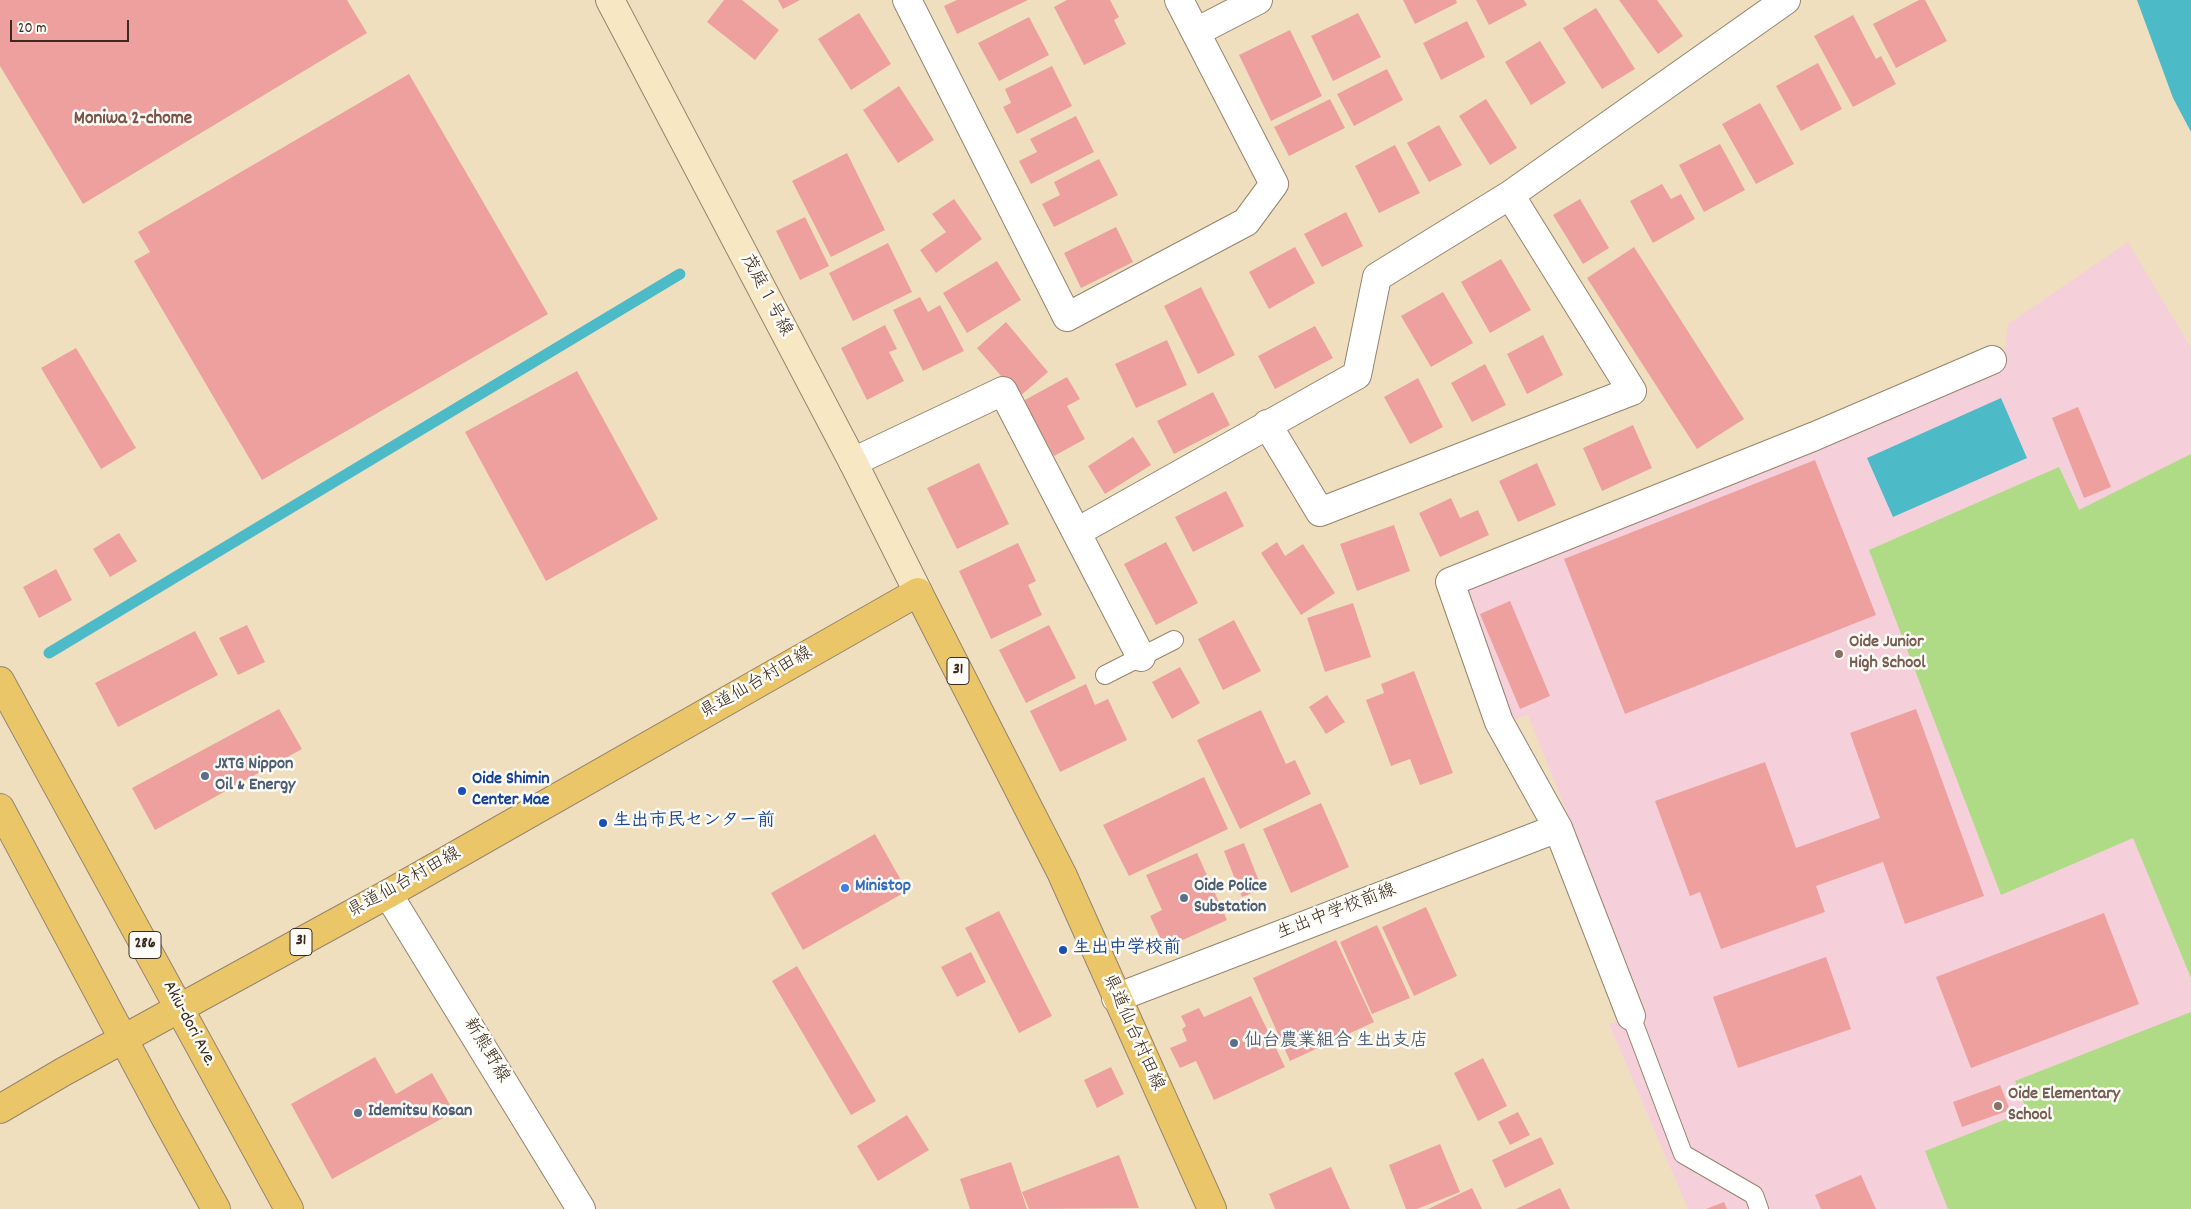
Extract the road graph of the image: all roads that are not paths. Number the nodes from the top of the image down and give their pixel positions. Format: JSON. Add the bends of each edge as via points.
{"nodes":[{"id":1,"x":610,"y":0,"type":"edge"},
{"id":2,"x":906,"y":0,"type":"edge"},
{"id":3,"x":1180,"y":0,"type":"edge"},
{"id":4,"x":1258,"y":0,"type":"edge"},
{"id":5,"x":1786,"y":0,"type":"edge"},
{"id":6,"x":1196,"y":32,"type":"junction"},
{"id":7,"x":1510,"y":195,"type":"junction"},
{"id":8,"x":1992,"y":360,"type":"dead end"},
{"id":9,"x":1268,"y":424,"type":"junction"},
{"id":10,"x":852,"y":462,"type":"junction"},
{"id":11,"x":1077,"y":532,"type":"junction"},
{"id":12,"x":918,"y":592,"type":"junction"},
{"id":13,"x":1174,"y":640,"type":"dead end"},
{"id":14,"x":1141,"y":657,"type":"junction"},
{"id":15,"x":1105,"y":675,"type":"dead end"},
{"id":16,"x":0,"y":681,"type":"edge"},
{"id":17,"x":0,"y":808,"type":"edge"},
{"id":18,"x":1558,"y":828,"type":"junction"},
{"id":19,"x":388,"y":894,"type":"junction"},
{"id":20,"x":1116,"y":998,"type":"junction"},
{"id":21,"x":180,"y":1008,"type":"junction"},
{"id":22,"x":1631,"y":1016,"type":"joint"},
{"id":23,"x":123,"y":1039,"type":"junction"},
{"id":24,"x":0,"y":1109,"type":"edge"},
{"id":25,"x":216,"y":1209,"type":"edge"},
{"id":26,"x":290,"y":1209,"type":"edge"},
{"id":27,"x":581,"y":1209,"type":"edge"},
{"id":28,"x":1212,"y":1209,"type":"edge"},
{"id":29,"x":1759,"y":1209,"type":"edge"}],
"edges":[{"from":1,"to":10,"type":"street","name":"茂庭１号線"},
{"from":2,"to":6,"type":"street","via":[[1067,317],[1246,222],[1274,184]]},
{"from":3,"to":6,"type":"street"},
{"from":4,"to":6,"type":"street"},
{"from":5,"to":7,"type":"street"},
{"from":7,"to":9,"type":"street","via":[[1378,277],[1357,375]]},
{"from":7,"to":9,"type":"street","via":[[1632,391],[1320,512]]},
{"from":8,"to":18,"type":"street","via":[[1815,436],[1450,582],[1499,722]]},
{"from":9,"to":11,"type":"street"},
{"from":10,"to":11,"type":"street","via":[[1003,391]]},
{"from":10,"to":12,"type":"street","name":"茂庭１号線"},
{"from":11,"to":14,"type":"street"},
{"from":12,"to":19,"type":"main road","name":"県道仙台村田線","number":"31"},
{"from":12,"to":20,"type":"main road","name":"県道仙台村田線","number":"31","via":[[1062,874]]},
{"from":13,"to":14,"type":"lane"},
{"from":14,"to":15,"type":"lane"},
{"from":16,"to":21,"type":"main road","name":"Akiu-dori Ave.","number":"286"},
{"from":17,"to":23,"type":"main road"},
{"from":18,"to":20,"type":"street","name":"生出中学校前線"},
{"from":18,"to":22,"type":"street"},
{"from":19,"to":21,"type":"main road","name":"県道仙台村田線","number":"31"},
{"from":19,"to":27,"type":"street","name":"新熊野線"},
{"from":20,"to":28,"type":"main road","name":"県道仙台村田線","number":"31"},
{"from":21,"to":23,"type":"main road","name":"県道仙台村田線","number":"31"},
{"from":21,"to":26,"type":"main road","name":"Akiu-dori Ave.","number":"286"},
{"from":22,"to":29,"type":"lane","via":[[1683,1154],[1754,1195]]},
{"from":23,"to":24,"type":"main road","name":"県道仙台村田線","number":"31"},
{"from":23,"to":25,"type":"main road"}]}
